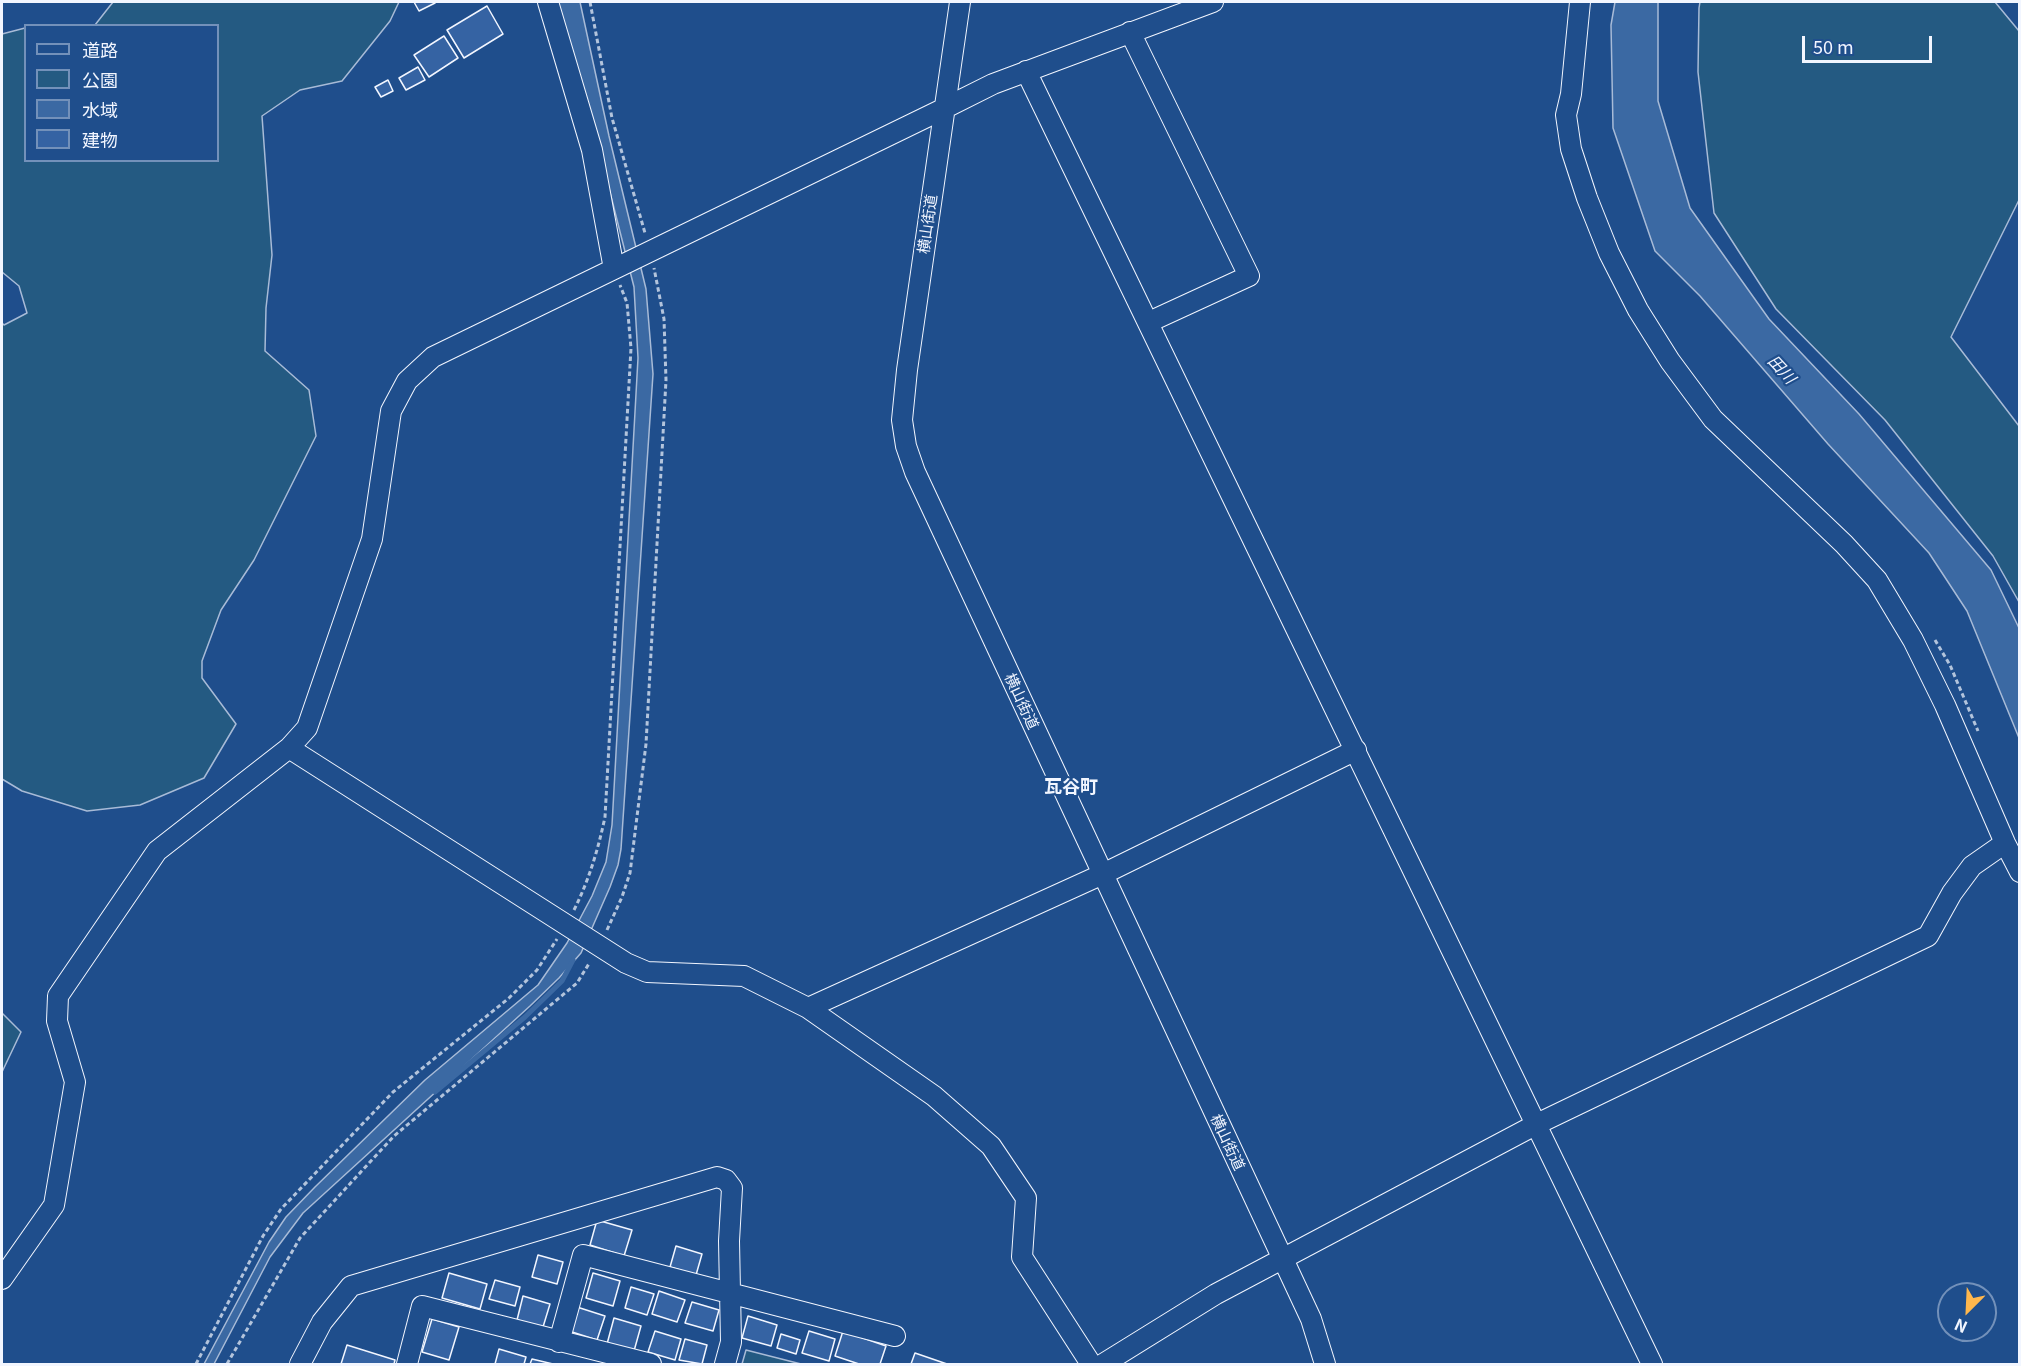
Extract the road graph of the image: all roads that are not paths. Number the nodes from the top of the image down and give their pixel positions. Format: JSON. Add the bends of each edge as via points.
{"nodes":[{"id":1,"x":548,"y":2,"type":"edge"},
{"id":2,"x":960,"y":2,"type":"edge"},
{"id":3,"x":1213,"y":2,"type":"edge"},
{"id":4,"x":1580,"y":2,"type":"edge"},
{"id":5,"x":1130,"y":32,"type":"junction"},
{"id":6,"x":1026,"y":70,"type":"junction"},
{"id":7,"x":943,"y":109,"type":"junction"},
{"id":8,"x":614,"y":269,"type":"junction"},
{"id":9,"x":1149,"y":322,"type":"junction"},
{"id":10,"x":289,"y":748,"type":"junction"},
{"id":11,"x":1356,"y":750,"type":"junction"},
{"id":12,"x":2005,"y":843,"type":"junction"},
{"id":13,"x":2019,"y":872,"type":"edge"},
{"id":14,"x":1103,"y":874,"type":"junction"},
{"id":15,"x":808,"y":1008,"type":"junction"},
{"id":16,"x":1537,"y":1124,"type":"junction"},
{"id":17,"x":1282,"y":1258,"type":"junction"},
{"id":18,"x":2,"y":1279,"type":"edge"},
{"id":19,"x":731,"y":1295,"type":"junction"},
{"id":20,"x":895,"y":1336,"type":"dead end"},
{"id":21,"x":559,"y":1342,"type":"junction"},
{"id":22,"x":1101,"y":1364,"type":"edge"},
{"id":23,"x":300,"y":1365,"type":"edge"},
{"id":24,"x":407,"y":1365,"type":"edge"},
{"id":25,"x":651,"y":1365,"type":"edge"},
{"id":26,"x":725,"y":1365,"type":"edge"},
{"id":27,"x":1325,"y":1365,"type":"edge"},
{"id":28,"x":1652,"y":1365,"type":"edge"}],
"edges":[{"from":1,"to":8,"type":"street","via":[[592,150]]},
{"from":2,"to":7,"type":"street","name":"横山街道"},
{"from":3,"to":5,"type":"street"},
{"from":4,"to":12,"type":"street","via":[[1566,115],[1571,149],[1623,282],[1670,361],[1713,419],[1877,580],[1936,686]]},
{"from":5,"to":6,"type":"street"},
{"from":5,"to":9,"type":"street","via":[[1249,276]]},
{"from":6,"to":7,"type":"street"},
{"from":6,"to":9,"type":"street"},
{"from":7,"to":8,"type":"street"},
{"from":7,"to":14,"type":"street","name":"横山街道","via":[[907,370],[902,420],[906,446]]},
{"from":8,"to":10,"type":"street","via":[[433,357],[406,381],[391,411],[372,539],[307,728]]},
{"from":9,"to":11,"type":"street"},
{"from":10,"to":15,"type":"street","via":[[626,963],[647,972],[744,976]]},
{"from":10,"to":18,"type":"street","via":[[157,851],[58,996],[57,1021],[75,1082],[54,1205]]},
{"from":11,"to":14,"type":"street"},
{"from":11,"to":16,"type":"street"},
{"from":12,"to":13,"type":"street"},
{"from":12,"to":16,"type":"street","via":[[1972,866],[1928,936]]},
{"from":14,"to":15,"type":"street"},
{"from":14,"to":17,"type":"street","name":"横山街道"},
{"from":15,"to":22,"type":"street","via":[[934,1096],[991,1146],[1026,1198],[1022,1257]]},
{"from":16,"to":17,"type":"street"},
{"from":16,"to":28,"type":"street"},
{"from":17,"to":22,"type":"street"},
{"from":17,"to":27,"type":"street","name":"横山街道","via":[[1311,1319]]},
{"from":19,"to":20,"type":"street"},
{"from":19,"to":21,"type":"street","via":[[583,1255]]},
{"from":19,"to":23,"type":"street","via":[[732,1188],[726,1180],[717,1178],[351,1286],[322,1322]]},
{"from":19,"to":26,"type":"street","via":[[731,1342]]},
{"from":21,"to":24,"type":"street","via":[[422,1306]]},
{"from":21,"to":25,"type":"street"}]}
